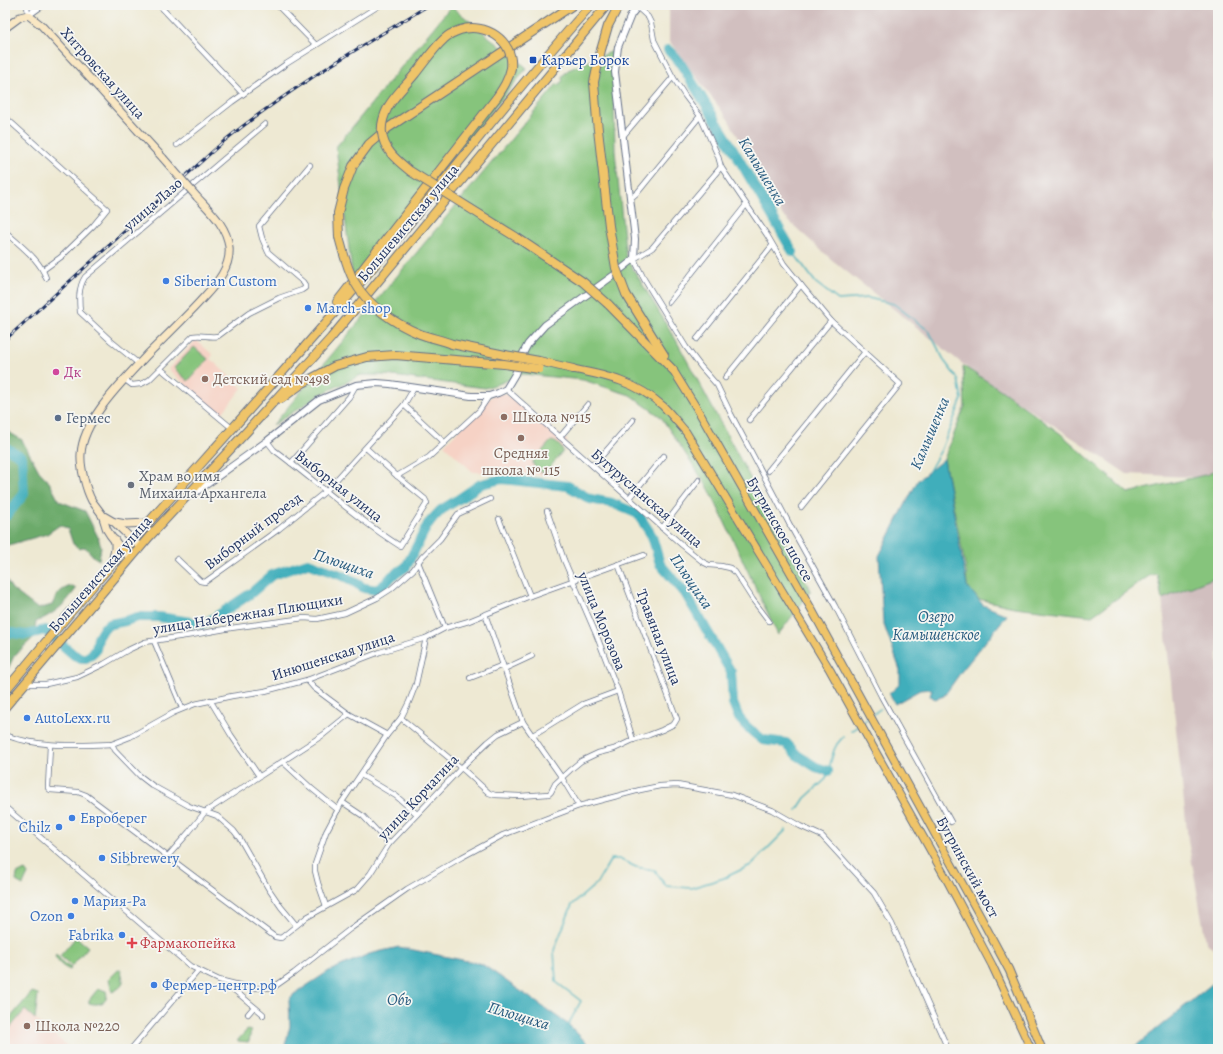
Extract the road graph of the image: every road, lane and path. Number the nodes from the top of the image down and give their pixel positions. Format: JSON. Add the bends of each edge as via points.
{"nodes":[{"id":1,"x":27,"y":5,"type":"edge"},
{"id":2,"x":42,"y":5,"type":"edge"},
{"id":3,"x":159,"y":5,"type":"edge"},
{"id":4,"x":277,"y":5,"type":"edge"},
{"id":5,"x":380,"y":5,"type":"edge"},
{"id":6,"x":573,"y":5,"type":"edge"},
{"id":7,"x":591,"y":5,"type":"edge"},
{"id":8,"x":607,"y":5,"type":"edge"},
{"id":9,"x":619,"y":5,"type":"edge"},
{"id":10,"x":638,"y":6,"type":"edge"},
{"id":11,"x":28,"y":15,"type":"junction"},
{"id":12,"x":5,"y":28,"type":"edge"},
{"id":13,"x":316,"y":45,"type":"junction"},
{"id":14,"x":673,"y":77,"type":"junction"},
{"id":15,"x":243,"y":94,"type":"junction"},
{"id":16,"x":700,"y":116,"type":"junction"},
{"id":17,"x":5,"y":117,"type":"edge"},
{"id":18,"x":265,"y":124,"type":"dead end"},
{"id":19,"x":623,"y":136,"type":"junction"},
{"id":20,"x":176,"y":145,"type":"dead end"},
{"id":21,"x":310,"y":165,"type":"dead end"},
{"id":22,"x":721,"y":167,"type":"junction"},
{"id":23,"x":630,"y":199,"type":"junction"},
{"id":24,"x":746,"y":205,"type":"junction"},
{"id":25,"x":5,"y":231,"type":"edge"},
{"id":26,"x":772,"y":246,"type":"junction"},
{"id":27,"x":634,"y":259,"type":"junction"},
{"id":28,"x":44,"y":270,"type":"junction"},
{"id":29,"x":46,"y":278,"type":"dead end"},
{"id":30,"x":801,"y":285,"type":"junction"},
{"id":31,"x":669,"y":302,"type":"dead end"},
{"id":32,"x":831,"y":321,"type":"junction"},
{"id":33,"x":697,"y":340,"type":"dead end"},
{"id":34,"x":865,"y":352,"type":"junction"},
{"id":35,"x":294,"y":359,"type":"junction"},
{"id":36,"x":139,"y":364,"type":"junction"},
{"id":37,"x":539,"y":365,"type":"junction"},
{"id":38,"x":161,"y":369,"type":"junction"},
{"id":39,"x":573,"y":369,"type":"joint"},
{"id":40,"x":673,"y":370,"type":"junction"},
{"id":41,"x":725,"y":378,"type":"dead end"},
{"id":42,"x":124,"y":379,"type":"junction"},
{"id":43,"x":356,"y":385,"type":"junction"},
{"id":44,"x":414,"y":388,"type":"junction"},
{"id":45,"x":506,"y":389,"type":"junction"},
{"id":46,"x":489,"y":396,"type":"junction"},
{"id":47,"x":588,"y":404,"type":"dead end"},
{"id":48,"x":404,"y":405,"type":"junction"},
{"id":49,"x":263,"y":414,"type":"junction"},
{"id":50,"x":633,"y":420,"type":"dead end"},
{"id":51,"x":749,"y":420,"type":"dead end"},
{"id":52,"x":233,"y":429,"type":"junction"},
{"id":53,"x":560,"y":437,"type":"junction"},
{"id":54,"x":267,"y":441,"type":"junction"},
{"id":55,"x":445,"y":443,"type":"junction"},
{"id":56,"x":366,"y":448,"type":"junction"},
{"id":57,"x":664,"y":456,"type":"dead end"},
{"id":58,"x":291,"y":463,"type":"junction"},
{"id":59,"x":593,"y":466,"type":"junction"},
{"id":60,"x":768,"y":470,"type":"dead end"},
{"id":61,"x":397,"y":476,"type":"junction"},
{"id":62,"x":700,"y":480,"type":"dead end"},
{"id":63,"x":326,"y":491,"type":"junction"},
{"id":64,"x":629,"y":498,"type":"junction"},
{"id":65,"x":490,"y":499,"type":"dead end"},
{"id":66,"x":184,"y":500,"type":"junction"},
{"id":67,"x":801,"y":506,"type":"dead end"},
{"id":68,"x":547,"y":511,"type":"dead end"},
{"id":69,"x":102,"y":515,"type":"junction"},
{"id":70,"x":499,"y":519,"type":"dead end"},
{"id":71,"x":114,"y":522,"type":"junction"},
{"id":72,"x":148,"y":523,"type":"junction"},
{"id":73,"x":662,"y":528,"type":"junction"},
{"id":74,"x":115,"y":540,"type":"junction"},
{"id":75,"x":133,"y":540,"type":"junction"},
{"id":76,"x":140,"y":547,"type":"junction"},
{"id":77,"x":124,"y":551,"type":"junction"},
{"id":78,"x":644,"y":555,"type":"dead end"},
{"id":79,"x":131,"y":558,"type":"junction"},
{"id":80,"x":177,"y":559,"type":"dead end"},
{"id":81,"x":418,"y":562,"type":"junction"},
{"id":82,"x":112,"y":564,"type":"junction"},
{"id":83,"x":618,"y":564,"type":"junction"},
{"id":84,"x":573,"y":580,"type":"junction"},
{"id":85,"x":530,"y":596,"type":"junction"},
{"id":86,"x":485,"y":614,"type":"junction"},
{"id":87,"x":769,"y":621,"type":"dead end"},
{"id":88,"x":445,"y":628,"type":"junction"},
{"id":89,"x":426,"y":638,"type":"junction"},
{"id":90,"x":154,"y":641,"type":"junction"},
{"id":91,"x":532,"y":656,"type":"dead end"},
{"id":92,"x":504,"y":667,"type":"junction"},
{"id":93,"x":470,"y":678,"type":"dead end"},
{"id":94,"x":307,"y":680,"type":"junction"},
{"id":95,"x":24,"y":684,"type":"junction"},
{"id":96,"x":5,"y":691,"type":"edge"},
{"id":97,"x":618,"y":691,"type":"junction"},
{"id":98,"x":210,"y":700,"type":"junction"},
{"id":99,"x":862,"y":702,"type":"joint"},
{"id":100,"x":5,"y":707,"type":"edge"},
{"id":101,"x":182,"y":708,"type":"junction"},
{"id":102,"x":349,"y":714,"type":"junction"},
{"id":103,"x":401,"y":718,"type":"junction"},
{"id":104,"x":523,"y":722,"type":"junction"},
{"id":105,"x":5,"y":735,"type":"edge"},
{"id":106,"x":387,"y":735,"type":"junction"},
{"id":107,"x":533,"y":735,"type":"junction"},
{"id":108,"x":633,"y":740,"type":"junction"},
{"id":109,"x":112,"y":744,"type":"junction"},
{"id":110,"x":50,"y":745,"type":"junction"},
{"id":111,"x":283,"y":762,"type":"junction"},
{"id":112,"x":461,"y":768,"type":"junction"},
{"id":113,"x":361,"y":775,"type":"junction"},
{"id":114,"x":259,"y":776,"type":"junction"},
{"id":115,"x":562,"y":778,"type":"junction"},
{"id":116,"x":342,"y":802,"type":"junction"},
{"id":117,"x":5,"y":806,"type":"edge"},
{"id":118,"x":579,"y":806,"type":"junction"},
{"id":119,"x":338,"y":810,"type":"junction"},
{"id":120,"x":205,"y":812,"type":"junction"},
{"id":121,"x":417,"y":814,"type":"junction"},
{"id":122,"x":951,"y":822,"type":"dead end"},
{"id":123,"x":389,"y":844,"type":"junction"},
{"id":124,"x":168,"y":856,"type":"junction"},
{"id":125,"x":326,"y":906,"type":"junction"},
{"id":126,"x":296,"y":925,"type":"junction"},
{"id":127,"x":198,"y":970,"type":"junction"},
{"id":128,"x":228,"y":982,"type":"junction"},
{"id":129,"x":254,"y":1007,"type":"junction"},
{"id":130,"x":248,"y":1014,"type":"dead end"},
{"id":131,"x":263,"y":1015,"type":"dead end"},
{"id":132,"x":131,"y":1049,"type":"edge"},
{"id":133,"x":948,"y":1049,"type":"edge"},
{"id":134,"x":1031,"y":1049,"type":"edge"},
{"id":135,"x":1042,"y":1049,"type":"edge"}],
"edges":[{"from":1,"to":11,"type":"street"},
{"from":2,"to":11,"type":"street"},
{"from":3,"to":15,"type":"street"},
{"from":4,"to":13,"type":"street"},
{"from":5,"to":13,"type":"street"},
{"from":6,"to":37,"type":"highway","bridge":true,"via":[[388,128],[369,144],[353,166],[338,213],[340,238],[354,282],[369,301],[393,320],[419,333],[452,344]]},
{"from":7,"to":35,"type":"highway","name":"Большевистская улица","via":[[548,53],[416,217]]},
{"from":8,"to":49,"type":"highway","name":"Большевистская улица","via":[[331,338]]},
{"from":9,"to":40,"type":"highway","bridge":true,"via":[[600,50],[594,82],[609,226],[616,268],[626,294]]},
{"from":10,"to":14,"type":"street","via":[[651,23],[654,40]]},
{"from":10,"to":19,"type":"street","via":[[618,47],[615,72]]},
{"from":11,"to":12,"type":"main road","via":[[20,17]]},
{"from":11,"to":36,"type":"main road","name":"Хитровская улица","bridge":true,"via":[[41,25],[163,158],[214,215],[225,233],[229,246],[228,262],[222,275]]},
{"from":13,"to":15,"type":"street"},
{"from":14,"to":16,"type":"street"},
{"from":14,"to":19,"type":"street"},
{"from":15,"to":20,"type":"street"},
{"from":16,"to":22,"type":"street"},
{"from":16,"to":23,"type":"street"},
{"from":17,"to":28,"type":"street","name":"улица Лазо","via":[[107,209],[94,226],[62,257]]},
{"from":18,"to":36,"type":"street","name":"улица Лазо","via":[[85,277],[80,284],[80,312]]},
{"from":19,"to":23,"type":"street"},
{"from":21,"to":38,"type":"street","via":[[259,226],[268,252],[304,282],[305,288],[249,313],[218,336],[193,336]]},
{"from":22,"to":24,"type":"street"},
{"from":22,"to":27,"type":"street","via":[[652,248]]},
{"from":23,"to":27,"type":"street","via":[[636,248]]},
{"from":24,"to":26,"type":"street"},
{"from":24,"to":31,"type":"street"},
{"from":25,"to":28,"type":"street"},
{"from":26,"to":30,"type":"street"},
{"from":26,"to":33,"type":"street"},
{"from":27,"to":45,"type":"street","via":[[545,325],[528,344]]},
{"from":27,"to":122,"type":"street","via":[[686,347],[717,385],[881,696]]},
{"from":28,"to":29,"type":"street"},
{"from":30,"to":32,"type":"street"},
{"from":30,"to":41,"type":"street"},
{"from":32,"to":34,"type":"street"},
{"from":32,"to":51,"type":"street"},
{"from":34,"to":60,"type":"street"},
{"from":34,"to":67,"type":"street","via":[[900,384]]},
{"from":35,"to":40,"type":"highway","bridge":true,"via":[[364,266],[497,97],[506,84],[511,59],[508,49],[496,34],[475,28],[461,30],[444,39],[388,107],[382,134],[388,150],[410,171],[516,237],[583,282]]},
{"from":35,"to":52,"type":"highway","name":"Большевистская улица"},
{"from":36,"to":42,"type":"main road","name":"Хитровская улица"},
{"from":37,"to":39,"type":"highway"},
{"from":37,"to":49,"type":"highway","bridge":true,"via":[[394,355],[367,357],[335,366],[303,383]]},
{"from":38,"to":42,"type":"street","via":[[141,384],[132,385]]},
{"from":38,"to":52,"type":"street"},
{"from":39,"to":134,"type":"main road","via":[[616,379],[643,390],[664,407],[686,432],[852,708],[992,965]]},
{"from":40,"to":99,"type":"main road","name":"Бугринское шоссе","via":[[808,603]]},
{"from":42,"to":69,"type":"main road","name":"Хитровская улица","via":[[101,408],[83,439],[83,473],[90,497]]},
{"from":43,"to":44,"type":"street","via":[[383,384]]},
{"from":43,"to":54,"type":"street","via":[[319,400]]},
{"from":43,"to":58,"type":"street"},
{"from":44,"to":46,"type":"street"},
{"from":44,"to":48,"type":"street"},
{"from":45,"to":46,"type":"street"},
{"from":45,"to":53,"type":"street","name":"Бугурусланская улица"},
{"from":46,"to":55,"type":"street","via":[[479,411]]},
{"from":47,"to":53,"type":"street"},
{"from":48,"to":55,"type":"street"},
{"from":48,"to":56,"type":"street"},
{"from":49,"to":66,"type":"highway","name":"Большевистская улица"},
{"from":50,"to":59,"type":"street"},
{"from":52,"to":72,"type":"highway","name":"Большевистская улица"},
{"from":53,"to":59,"type":"street","name":"Бугурусланская улица"},
{"from":54,"to":58,"type":"street","name":"Выборная улица"},
{"from":54,"to":66,"type":"street"},
{"from":55,"to":61,"type":"street","via":[[429,457]]},
{"from":56,"to":61,"type":"street"},
{"from":56,"to":63,"type":"street"},
{"from":57,"to":64,"type":"street"},
{"from":58,"to":63,"type":"street","name":"Выборная улица"},
{"from":59,"to":64,"type":"street","name":"Бугурусланская улица"},
{"from":61,"to":63,"type":"street","name":"Выборная улица","via":[[427,503],[400,546],[377,532]]},
{"from":62,"to":73,"type":"street"},
{"from":63,"to":80,"type":"street","name":"Выборный проезд","via":[[279,529],[205,582],[200,581]]},
{"from":64,"to":73,"type":"street","name":"Бугурусланская улица"},
{"from":65,"to":81,"type":"street","name":"улица Набережная Плющихи","via":[[458,514]]},
{"from":66,"to":76,"type":"highway","name":"Большевистская улица"},
{"from":68,"to":84,"type":"street","name":"улица Морозова"},
{"from":69,"to":71,"type":"main road"},
{"from":69,"to":74,"type":"main road","name":"Хитровская улица"},
{"from":70,"to":85,"type":"street"},
{"from":71,"to":72,"type":"main road"},
{"from":71,"to":75,"type":"main road"},
{"from":72,"to":75,"type":"highway","name":"Большевистская улица"},
{"from":73,"to":87,"type":"street","name":"Бугурусланская улица","via":[[703,562],[730,568],[735,572]]},
{"from":74,"to":77,"type":"main road","name":"Хитровская улица"},
{"from":74,"to":82,"type":"main road","via":[[116,549]]},
{"from":75,"to":76,"type":"main road"},
{"from":75,"to":77,"type":"highway","name":"Большевистская улица"},
{"from":76,"to":79,"type":"highway","name":"Большевистская улица"},
{"from":77,"to":79,"type":"main road","name":"Хитровская улица"},
{"from":77,"to":82,"type":"highway","name":"Большевистская улица"},
{"from":78,"to":83,"type":"street","name":"Инюшенская улица"},
{"from":79,"to":95,"type":"highway","name":"Большевистская улица"},
{"from":81,"to":88,"type":"street"},
{"from":81,"to":90,"type":"street","name":"улица Набережная Плющихи","via":[[414,570],[391,589],[345,613]]},
{"from":82,"to":96,"type":"highway","name":"Большевистская улица"},
{"from":83,"to":84,"type":"street","name":"Инюшенская улица"},
{"from":83,"to":108,"type":"street","name":"Травяная улица","via":[[677,719],[674,724],[662,730]]},
{"from":84,"to":85,"type":"street","name":"Инюшенская улица"},
{"from":84,"to":97,"type":"street","name":"улица Морозова"},
{"from":85,"to":86,"type":"street","name":"Инюшенская улица"},
{"from":86,"to":88,"type":"street","name":"Инюшенская улица"},
{"from":86,"to":92,"type":"street"},
{"from":88,"to":89,"type":"street","name":"Инюшенская улица"},
{"from":89,"to":94,"type":"street","name":"Инюшенская улица","via":[[380,652]]},
{"from":89,"to":103,"type":"street","via":[[416,684]]},
{"from":90,"to":95,"type":"street","name":"улица Набережная Плющихи","via":[[145,642],[77,677],[46,684]]},
{"from":90,"to":101,"type":"street"},
{"from":91,"to":92,"type":"street"},
{"from":92,"to":93,"type":"street"},
{"from":92,"to":104,"type":"street"},
{"from":94,"to":98,"type":"street","name":"Инюшенская улица","via":[[265,691]]},
{"from":94,"to":102,"type":"street"},
{"from":95,"to":100,"type":"highway","name":"Большевистская улица"},
{"from":97,"to":107,"type":"street","via":[[583,704]]},
{"from":97,"to":108,"type":"street","name":"улица Морозова"},
{"from":98,"to":101,"type":"street","name":"Инюшенская улица"},
{"from":98,"to":114,"type":"street"},
{"from":99,"to":135,"type":"main road","name":"Бугринский мост","via":[[980,916],[1008,970]]},
{"from":101,"to":109,"type":"street","name":"Инюшенская улица","via":[[130,737]]},
{"from":102,"to":106,"type":"street"},
{"from":102,"to":111,"type":"street"},
{"from":103,"to":106,"type":"street"},
{"from":103,"to":112,"type":"street"},
{"from":104,"to":107,"type":"street"},
{"from":104,"to":112,"type":"street","name":"улица Корчагина","via":[[498,734]]},
{"from":105,"to":110,"type":"street","name":"Инюшенская улица","via":[[35,744]]},
{"from":106,"to":113,"type":"street"},
{"from":107,"to":115,"type":"street"},
{"from":108,"to":115,"type":"street","via":[[582,761]]},
{"from":109,"to":110,"type":"street","name":"Инюшенская улица"},
{"from":109,"to":120,"type":"street","via":[[152,786]]},
{"from":110,"to":124,"type":"street","via":[[50,790],[86,795]]},
{"from":111,"to":114,"type":"street"},
{"from":111,"to":119,"type":"street"},
{"from":112,"to":115,"type":"street","via":[[489,793],[496,795],[549,794]]},
{"from":112,"to":121,"type":"street","name":"улица Корчагина"},
{"from":113,"to":116,"type":"street"},
{"from":113,"to":121,"type":"street","via":[[396,796]]},
{"from":114,"to":120,"type":"street"},
{"from":115,"to":118,"type":"street"},
{"from":116,"to":119,"type":"street"},
{"from":116,"to":123,"type":"street","via":[[363,816]]},
{"from":117,"to":127,"type":"street","via":[[187,964]]},
{"from":118,"to":128,"type":"street","via":[[503,835],[407,889],[274,987],[256,988]]},
{"from":118,"to":133,"type":"street","via":[[640,790],[677,785],[732,795],[772,810],[822,836],[874,893],[892,924]]},
{"from":119,"to":125,"type":"street","via":[[326,832],[315,864]]},
{"from":120,"to":124,"type":"street"},
{"from":120,"to":126,"type":"street","via":[[217,816],[237,835],[281,907]]},
{"from":121,"to":123,"type":"street","name":"улица Корчагина"},
{"from":123,"to":125,"type":"street","name":"улица Корчагина","via":[[370,874],[356,890]]},
{"from":124,"to":126,"type":"street","name":"улица Корчагина","via":[[276,937],[281,938]]},
{"from":125,"to":126,"type":"street","name":"улица Корчагина"},
{"from":127,"to":128,"type":"street"},
{"from":127,"to":132,"type":"street"},
{"from":128,"to":129,"type":"street"},
{"from":129,"to":130,"type":"street"},
{"from":129,"to":131,"type":"street"}]}
